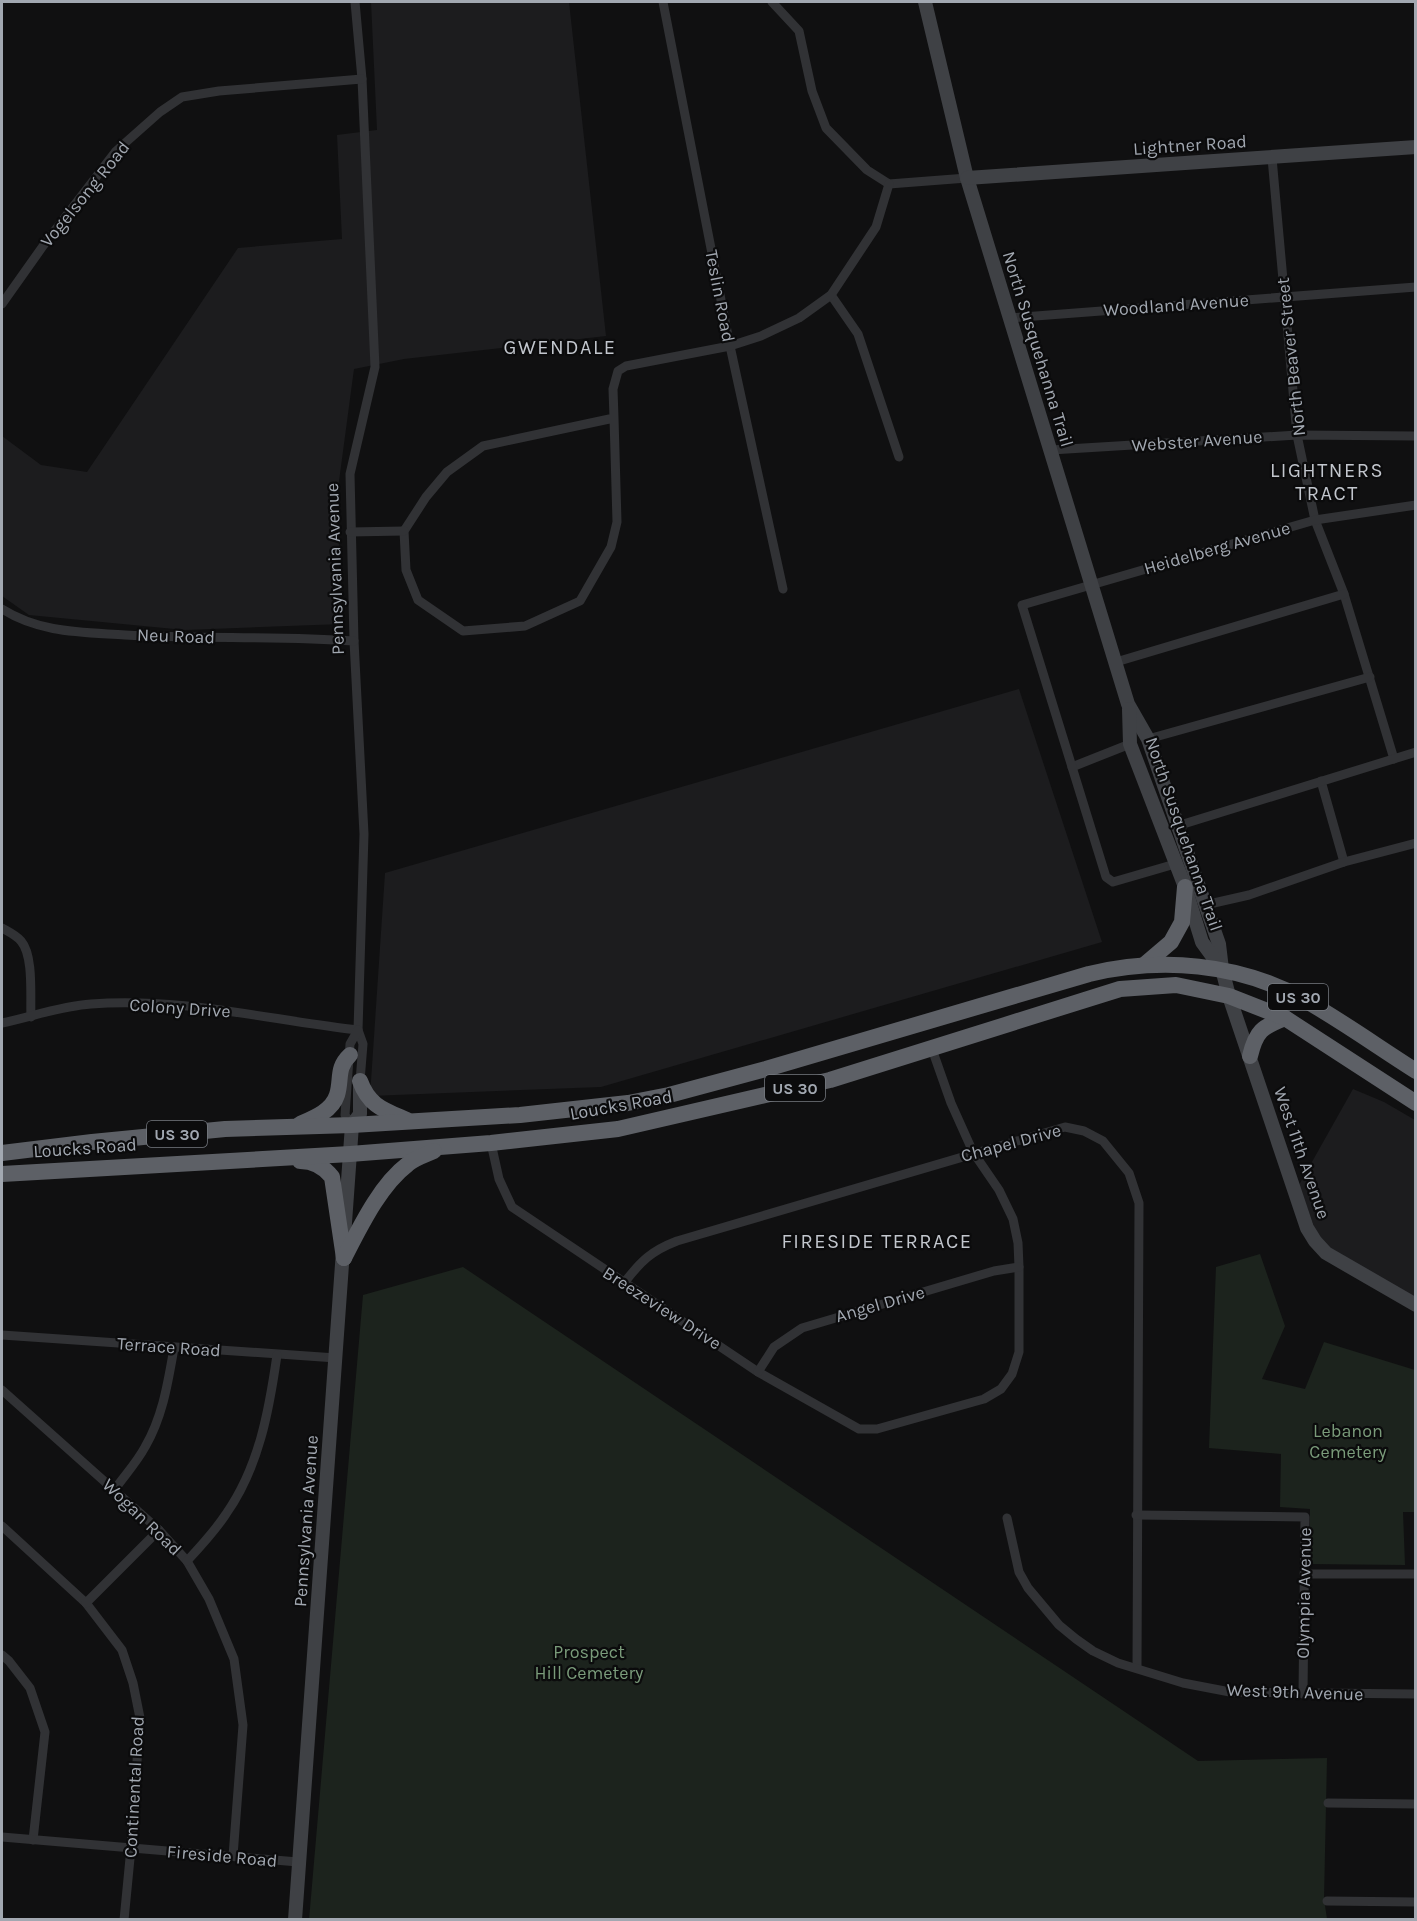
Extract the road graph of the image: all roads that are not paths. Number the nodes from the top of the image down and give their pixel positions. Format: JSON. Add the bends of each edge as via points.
{"nodes":[{"id":1,"x":355,"y":2,"type":"edge"},
{"id":2,"x":663,"y":2,"type":"edge"},
{"id":3,"x":772,"y":2,"type":"edge"},
{"id":4,"x":925,"y":2,"type":"edge"},
{"id":5,"x":362,"y":80,"type":"junction"},
{"id":6,"x":1416,"y":147,"type":"edge"},
{"id":7,"x":1272,"y":158,"type":"junction"},
{"id":8,"x":967,"y":178,"type":"junction"},
{"id":9,"x":889,"y":184,"type":"junction"},
{"id":10,"x":1416,"y":287,"type":"edge"},
{"id":11,"x":831,"y":295,"type":"junction"},
{"id":12,"x":1284,"y":297,"type":"junction"},
{"id":13,"x":2,"y":304,"type":"edge"},
{"id":14,"x":1009,"y":318,"type":"junction"},
{"id":15,"x":730,"y":346,"type":"junction"},
{"id":16,"x":614,"y":418,"type":"junction"},
{"id":17,"x":1297,"y":435,"type":"junction"},
{"id":18,"x":1416,"y":436,"type":"edge"},
{"id":19,"x":1051,"y":450,"type":"junction"},
{"id":20,"x":899,"y":457,"type":"dead end"},
{"id":21,"x":1416,"y":505,"type":"edge"},
{"id":22,"x":1315,"y":520,"type":"junction"},
{"id":23,"x":404,"y":531,"type":"junction"},
{"id":24,"x":350,"y":532,"type":"junction"},
{"id":25,"x":1091,"y":584,"type":"junction"},
{"id":26,"x":783,"y":589,"type":"dead end"},
{"id":27,"x":1344,"y":594,"type":"junction"},
{"id":28,"x":2,"y":609,"type":"edge"},
{"id":29,"x":354,"y":641,"type":"junction"},
{"id":30,"x":1116,"y":662,"type":"junction"},
{"id":31,"x":1370,"y":677,"type":"junction"},
{"id":32,"x":1128,"y":704,"type":"junction"},
{"id":33,"x":1148,"y":739,"type":"junction"},
{"id":34,"x":1130,"y":744,"type":"junction"},
{"id":35,"x":1416,"y":752,"type":"edge"},
{"id":36,"x":1394,"y":759,"type":"junction"},
{"id":37,"x":1072,"y":767,"type":"junction"},
{"id":38,"x":1321,"y":781,"type":"junction"},
{"id":39,"x":1177,"y":826,"type":"junction"},
{"id":40,"x":1416,"y":843,"type":"edge"},
{"id":41,"x":1344,"y":862,"type":"junction"},
{"id":42,"x":1175,"y":864,"type":"junction"},
{"id":43,"x":1185,"y":887,"type":"junction"},
{"id":44,"x":1205,"y":905,"type":"junction"},
{"id":45,"x":2,"y":928,"type":"edge"},
{"id":46,"x":1144,"y":965,"type":"junction"},
{"id":47,"x":1222,"y":969,"type":"junction"},
{"id":48,"x":1229,"y":996,"type":"junction"},
{"id":49,"x":31,"y":1017,"type":"junction"},
{"id":50,"x":1285,"y":1018,"type":"junction"},
{"id":51,"x":2,"y":1023,"type":"edge"},
{"id":52,"x":358,"y":1030,"type":"junction"},
{"id":53,"x":932,"y":1049,"type":"junction"},
{"id":54,"x":350,"y":1055,"type":"junction"},
{"id":55,"x":1250,"y":1056,"type":"junction"},
{"id":56,"x":1416,"y":1071,"type":"edge"},
{"id":57,"x":360,"y":1081,"type":"junction"},
{"id":58,"x":1416,"y":1103,"type":"edge"},
{"id":59,"x":410,"y":1122,"type":"junction"},
{"id":60,"x":352,"y":1125,"type":"junction"},
{"id":61,"x":296,"y":1126,"type":"junction"},
{"id":62,"x":491,"y":1143,"type":"junction"},
{"id":63,"x":442,"y":1147,"type":"junction"},
{"id":64,"x":973,"y":1152,"type":"junction"},
{"id":65,"x":2,"y":1153,"type":"edge"},
{"id":66,"x":350,"y":1154,"type":"junction"},
{"id":67,"x":259,"y":1158,"type":"junction"},
{"id":68,"x":2,"y":1174,"type":"edge"},
{"id":69,"x":344,"y":1258,"type":"junction"},
{"id":70,"x":1019,"y":1267,"type":"junction"},
{"id":71,"x":624,"y":1283,"type":"junction"},
{"id":72,"x":1416,"y":1305,"type":"edge"},
{"id":73,"x":2,"y":1335,"type":"edge"},
{"id":74,"x":174,"y":1348,"type":"junction"},
{"id":75,"x":277,"y":1355,"type":"junction"},
{"id":76,"x":336,"y":1358,"type":"junction"},
{"id":77,"x":758,"y":1372,"type":"junction"},
{"id":78,"x":2,"y":1390,"type":"edge"},
{"id":79,"x":115,"y":1489,"type":"junction"},
{"id":80,"x":1136,"y":1515,"type":"junction"},
{"id":81,"x":1007,"y":1518,"type":"dead end"},
{"id":82,"x":2,"y":1526,"type":"edge"},
{"id":83,"x":159,"y":1530,"type":"junction"},
{"id":84,"x":187,"y":1561,"type":"junction"},
{"id":85,"x":1304,"y":1574,"type":"junction"},
{"id":86,"x":1416,"y":1574,"type":"edge"},
{"id":87,"x":86,"y":1603,"type":"junction"},
{"id":88,"x":2,"y":1655,"type":"edge"},
{"id":89,"x":1137,"y":1668,"type":"junction"},
{"id":90,"x":1303,"y":1694,"type":"junction"},
{"id":91,"x":1416,"y":1694,"type":"edge"},
{"id":92,"x":1328,"y":1803,"type":"dead end"},
{"id":93,"x":1416,"y":1804,"type":"edge"},
{"id":94,"x":2,"y":1838,"type":"edge"},
{"id":95,"x":33,"y":1840,"type":"junction"},
{"id":96,"x":131,"y":1848,"type":"junction"},
{"id":97,"x":233,"y":1856,"type":"junction"},
{"id":98,"x":298,"y":1862,"type":"junction"},
{"id":99,"x":1327,"y":1901,"type":"dead end"},
{"id":100,"x":1416,"y":1902,"type":"edge"},
{"id":101,"x":124,"y":1920,"type":"edge"},
{"id":102,"x":295,"y":1920,"type":"edge"}],
"edges":[{"from":1,"to":5,"type":"street","name":"Pennsylvania Avenue"},
{"from":2,"to":15,"type":"street","name":"Teslin Road"},
{"from":3,"to":9,"type":"street","via":[[800,31],[812,91],[826,128],[867,170]]},
{"from":4,"to":8,"type":"street","name":"North Susquehanna Trail"},
{"from":5,"to":13,"type":"street","name":"Vogelsong Road","via":[[219,91],[182,98],[160,112],[116,152]]},
{"from":5,"to":24,"type":"street","name":"Pennsylvania Avenue","via":[[375,367],[350,474]]},
{"from":6,"to":7,"type":"street","name":"Lightner Road"},
{"from":7,"to":8,"type":"street","name":"Lightner Road"},
{"from":7,"to":12,"type":"street","name":"North Beaver Street"},
{"from":8,"to":9,"type":"street"},
{"from":8,"to":14,"type":"street","name":"North Susquehanna Trail"},
{"from":9,"to":11,"type":"street","via":[[876,227]]},
{"from":10,"to":12,"type":"street","name":"Woodland Avenue"},
{"from":11,"to":15,"type":"street","via":[[799,318]]},
{"from":11,"to":20,"type":"street","via":[[858,334]]},
{"from":12,"to":14,"type":"street","name":"Woodland Avenue"},
{"from":12,"to":17,"type":"street","name":"North Beaver Street"},
{"from":14,"to":19,"type":"street","name":"North Susquehanna Trail"},
{"from":15,"to":16,"type":"street","via":[[626,366],[618,371]]},
{"from":15,"to":26,"type":"street","name":"Teslin Road"},
{"from":16,"to":23,"type":"street","via":[[483,446],[447,472]]},
{"from":16,"to":23,"type":"street","via":[[617,522],[611,547],[580,601],[525,626],[463,631],[418,600],[406,570]]},
{"from":17,"to":18,"type":"street","name":"Webster Avenue"},
{"from":17,"to":19,"type":"street","name":"Webster Avenue"},
{"from":17,"to":22,"type":"street","name":"North Beaver Street"},
{"from":19,"to":25,"type":"street","name":"North Susquehanna Trail"},
{"from":21,"to":22,"type":"street","name":"Heidelberg Avenue"},
{"from":22,"to":25,"type":"street","name":"Heidelberg Avenue"},
{"from":22,"to":27,"type":"street","name":"North Beaver Street"},
{"from":23,"to":24,"type":"street"},
{"from":24,"to":29,"type":"street","name":"Pennsylvania Avenue"},
{"from":25,"to":30,"type":"street","name":"North Susquehanna Trail"},
{"from":25,"to":37,"type":"street","name":"Heidelberg Avenue","via":[[1022,605]]},
{"from":27,"to":30,"type":"street"},
{"from":27,"to":31,"type":"street","name":"North Beaver Street"},
{"from":28,"to":29,"type":"street","name":"Neu Road","via":[[20,620],[61,631]]},
{"from":29,"to":52,"type":"street","name":"Pennsylvania Avenue","via":[[364,834]]},
{"from":30,"to":32,"type":"street","name":"North Susquehanna Trail"},
{"from":31,"to":33,"type":"street"},
{"from":31,"to":36,"type":"street","name":"North Beaver Street"},
{"from":32,"to":33,"type":"street","name":"North Susquehanna Trail"},
{"from":32,"to":34,"type":"street","name":"North Susquehanna Trail"},
{"from":33,"to":39,"type":"street","name":"North Susquehanna Trail"},
{"from":34,"to":37,"type":"street"},
{"from":34,"to":42,"type":"street","name":"North Susquehanna Trail"},
{"from":35,"to":36,"type":"street"},
{"from":36,"to":38,"type":"street"},
{"from":37,"to":42,"type":"street","via":[[1106,877],[1113,882]]},
{"from":38,"to":39,"type":"street"},
{"from":38,"to":41,"type":"street"},
{"from":39,"to":44,"type":"street","name":"North Susquehanna Trail"},
{"from":40,"to":41,"type":"street"},
{"from":41,"to":44,"type":"street","via":[[1249,895]]},
{"from":42,"to":43,"type":"street","name":"North Susquehanna Trail"},
{"from":43,"to":46,"type":"highway","via":[[1182,922],[1171,942]]},
{"from":43,"to":47,"type":"street","name":"North Susquehanna Trail","via":[[1202,942]]},
{"from":44,"to":47,"type":"street","name":"North Susquehanna Trail","via":[[1219,944]]},
{"from":45,"to":49,"type":"street","via":[[15,934],[26,947]]},
{"from":46,"to":47,"type":"highway","name":"Loucks Road","number":"US 30"},
{"from":46,"to":59,"type":"highway","name":"Loucks Road","number":"US 30","via":[[1089,974],[669,1095],[570,1110]]},
{"from":47,"to":48,"type":"street","name":"North Susquehanna Trail"},
{"from":47,"to":56,"type":"highway","number":"US 30","via":[[1302,998]]},
{"from":48,"to":50,"type":"highway","number":"US 30"},
{"from":48,"to":53,"type":"highway","name":"Loucks Road","number":"US 30","via":[[1176,986],[1120,989]]},
{"from":48,"to":55,"type":"street","name":"West 11th Avenue"},
{"from":49,"to":51,"type":"street","name":"Colony Drive"},
{"from":49,"to":52,"type":"street","name":"Colony Drive","via":[[91,1004],[173,1005]]},
{"from":50,"to":55,"type":"highway","via":[[1259,1031]]},
{"from":50,"to":58,"type":"highway","number":"US 30"},
{"from":52,"to":54,"type":"street","name":"Pennsylvania Avenue","via":[[350,1044]]},
{"from":52,"to":57,"type":"street","name":"Pennsylvania Avenue","via":[[363,1044]]},
{"from":53,"to":62,"type":"highway","name":"Loucks Road","number":"US 30","via":[[830,1080],[618,1129]]},
{"from":53,"to":64,"type":"street"},
{"from":54,"to":60,"type":"street","name":"Pennsylvania Avenue","via":[[345,1115]]},
{"from":54,"to":61,"type":"highway","via":[[342,1063],[337,1097],[324,1112]]},
{"from":55,"to":72,"type":"street","name":"West 11th Avenue","via":[[1314,1241],[1326,1253]]},
{"from":57,"to":59,"type":"highway","via":[[375,1104]]},
{"from":57,"to":60,"type":"street","name":"Pennsylvania Avenue","via":[[360,1114]]},
{"from":59,"to":60,"type":"highway","name":"Loucks Road","number":"US 30"},
{"from":60,"to":61,"type":"highway","name":"Loucks Road","number":"US 30"},
{"from":60,"to":66,"type":"street","name":"Pennsylvania Avenue"},
{"from":61,"to":65,"type":"highway","name":"Loucks Road","number":"US 30","via":[[216,1130]]},
{"from":62,"to":63,"type":"highway","name":"Loucks Road","number":"US 30"},
{"from":62,"to":71,"type":"street","name":"Breezeview Drive","via":[[499,1179],[512,1207]]},
{"from":63,"to":66,"type":"highway","name":"Loucks Road","number":"US 30"},
{"from":63,"to":69,"type":"highway","via":[[409,1163],[392,1179]]},
{"from":64,"to":70,"type":"street","via":[[999,1190],[1013,1220]]},
{"from":64,"to":71,"type":"street","name":"Chapel Drive","via":[[657,1248]]},
{"from":64,"to":80,"type":"street","name":"Chapel Drive","via":[[1065,1127],[1103,1141],[1129,1173],[1139,1203]]},
{"from":66,"to":67,"type":"highway","name":"Loucks Road","number":"US 30"},
{"from":66,"to":69,"type":"street","name":"Pennsylvania Avenue"},
{"from":67,"to":68,"type":"highway","name":"Loucks Road","number":"US 30"},
{"from":67,"to":69,"type":"highway","via":[[310,1161],[328,1172],[332,1177]]},
{"from":69,"to":76,"type":"street","name":"Pennsylvania Avenue"},
{"from":70,"to":77,"type":"street","name":"Angel Drive","via":[[802,1328],[774,1347]]},
{"from":70,"to":77,"type":"street","name":"Breezeview Drive","via":[[1019,1352],[1002,1389],[984,1399],[877,1430],[859,1429]]},
{"from":71,"to":77,"type":"street","name":"Breezeview Drive"},
{"from":73,"to":74,"type":"street","name":"Terrace Road"},
{"from":74,"to":75,"type":"street","name":"Terrace Road"},
{"from":74,"to":79,"type":"street","via":[[166,1395],[155,1426],[145,1448]]},
{"from":75,"to":76,"type":"street","name":"Terrace Road"},
{"from":75,"to":84,"type":"street","via":[[269,1411],[246,1477],[227,1513]]},
{"from":76,"to":98,"type":"street","name":"Pennsylvania Avenue"},
{"from":78,"to":79,"type":"street","name":"Wogan Road"},
{"from":79,"to":83,"type":"street","name":"Wogan Road"},
{"from":80,"to":85,"type":"street","name":"Olympia Avenue","via":[[1305,1517]]},
{"from":80,"to":89,"type":"street","name":"Chapel Drive"},
{"from":81,"to":89,"type":"street","name":"West 9th Avenue","via":[[1019,1572],[1059,1625],[1093,1651]]},
{"from":82,"to":87,"type":"street","name":"Continental Road"},
{"from":83,"to":84,"type":"street","name":"Wogan Road"},
{"from":83,"to":87,"type":"street"},
{"from":84,"to":97,"type":"street","name":"Wogan Road","via":[[209,1599],[234,1659],[243,1725]]},
{"from":85,"to":86,"type":"street"},
{"from":85,"to":90,"type":"street","name":"Olympia Avenue"},
{"from":87,"to":96,"type":"street","name":"Continental Road","via":[[122,1650],[140,1718]]},
{"from":88,"to":95,"type":"street","via":[[30,1688],[45,1732]]},
{"from":89,"to":90,"type":"street","name":"West 9th Avenue","via":[[1230,1692]]},
{"from":90,"to":91,"type":"street","name":"West 9th Avenue"},
{"from":92,"to":93,"type":"street"},
{"from":94,"to":95,"type":"street","name":"Fireside Road"},
{"from":95,"to":96,"type":"street","name":"Fireside Road"},
{"from":96,"to":97,"type":"street","name":"Fireside Road"},
{"from":96,"to":101,"type":"street","name":"Continental Road"},
{"from":97,"to":98,"type":"street","name":"Fireside Road"},
{"from":98,"to":102,"type":"street","name":"Pennsylvania Avenue"},
{"from":99,"to":100,"type":"street"}]}
